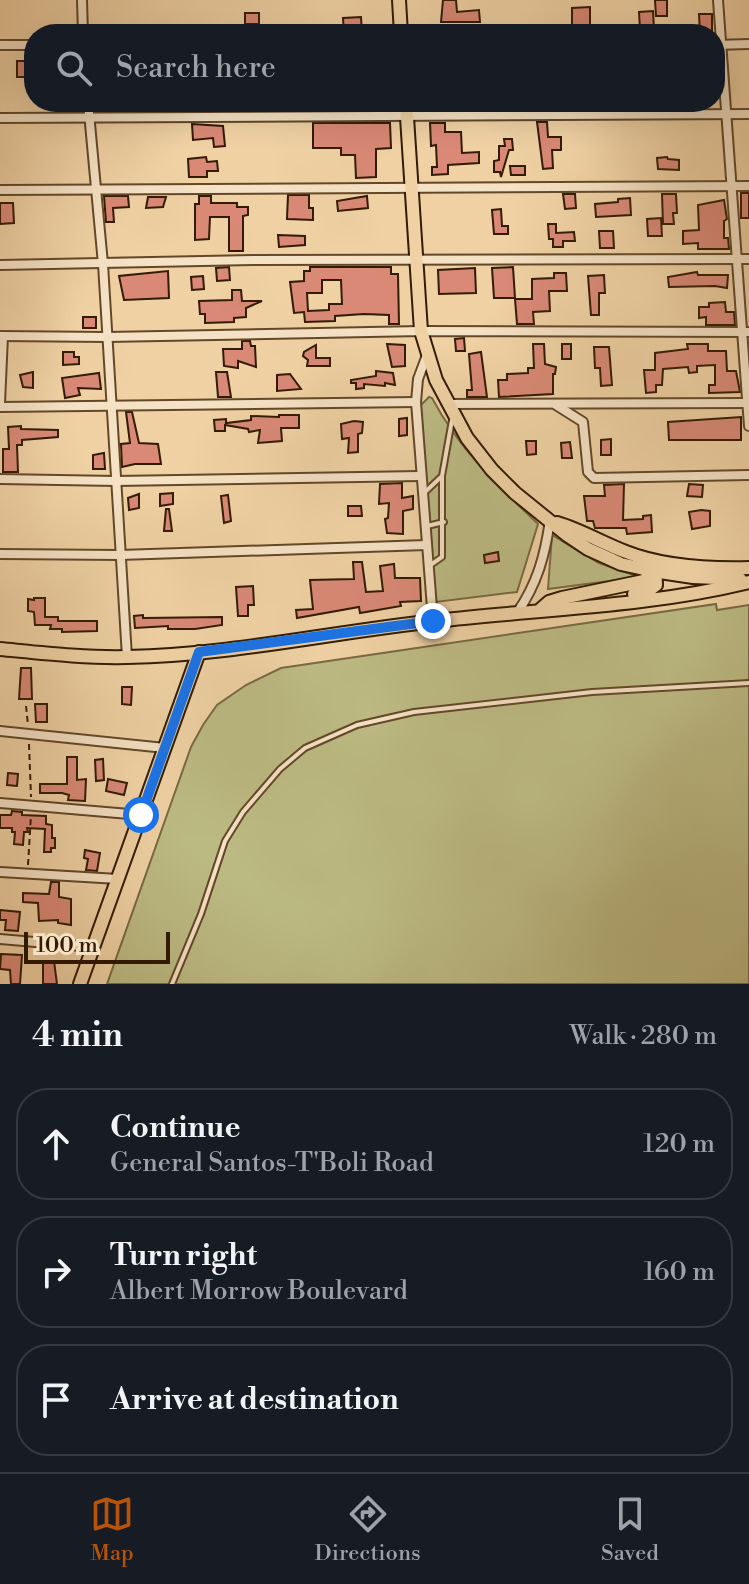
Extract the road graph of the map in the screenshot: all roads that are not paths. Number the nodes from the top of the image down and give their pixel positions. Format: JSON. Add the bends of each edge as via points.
{"nodes":[{"id":1,"x":82,"y":0,"type":"edge"},
{"id":2,"x":399,"y":0,"type":"edge"},
{"id":3,"x":718,"y":0,"type":"edge"},
{"id":4,"x":83,"y":24,"type":"edge"},
{"id":5,"x":400,"y":24,"type":"edge"},
{"id":6,"x":718,"y":24,"type":"edge"},
{"id":7,"x":749,"y":44,"type":"edge"},
{"id":8,"x":0,"y":45,"type":"edge"},
{"id":9,"x":24,"y":45,"type":"edge"},
{"id":10,"x":725,"y":45,"type":"edge"},
{"id":11,"x":725,"y":104,"type":"edge"},
{"id":12,"x":89,"y":112,"type":"edge"},
{"id":13,"x":279,"y":112,"type":"edge"},
{"id":14,"x":406,"y":112,"type":"edge"},
{"id":15,"x":662,"y":112,"type":"edge"},
{"id":16,"x":726,"y":113,"type":"junction"},
{"id":17,"x":749,"y":114,"type":"edge"},
{"id":18,"x":0,"y":118,"type":"edge"},
{"id":19,"x":89,"y":118,"type":"junction"},
{"id":20,"x":733,"y":186,"type":"junction"},
{"id":21,"x":749,"y":186,"type":"edge"},
{"id":22,"x":411,"y":187,"type":"junction"},
{"id":23,"x":94,"y":189,"type":"junction"},
{"id":24,"x":0,"y":190,"type":"edge"},
{"id":25,"x":416,"y":259,"type":"junction"},
{"id":26,"x":737,"y":259,"type":"junction"},
{"id":27,"x":749,"y":259,"type":"edge"},
{"id":28,"x":103,"y":264,"type":"junction"},
{"id":29,"x":0,"y":265,"type":"edge"},
{"id":30,"x":421,"y":331,"type":"junction"},
{"id":31,"x":746,"y":332,"type":"edge"},
{"id":32,"x":1,"y":336,"type":"edge"},
{"id":33,"x":107,"y":337,"type":"junction"},
{"id":34,"x":427,"y":355,"type":"junction"},
{"id":35,"x":416,"y":402,"type":"junction"},
{"id":36,"x":748,"y":403,"type":"edge"},
{"id":37,"x":556,"y":404,"type":"junction"},
{"id":38,"x":0,"y":405,"type":"edge"},
{"id":39,"x":110,"y":407,"type":"junction"},
{"id":40,"x":450,"y":409,"type":"junction"},
{"id":41,"x":749,"y":426,"type":"edge"},
{"id":42,"x":749,"y":475,"type":"edge"},
{"id":43,"x":420,"y":476,"type":"junction"},
{"id":44,"x":442,"y":476,"type":"junction"},
{"id":45,"x":0,"y":479,"type":"edge"},
{"id":46,"x":116,"y":481,"type":"junction"},
{"id":47,"x":423,"y":494,"type":"junction"},
{"id":48,"x":550,"y":520,"type":"junction"},
{"id":49,"x":444,"y":522,"type":"junction"},
{"id":50,"x":425,"y":526,"type":"junction"},
{"id":51,"x":427,"y":545,"type":"junction"},
{"id":52,"x":0,"y":554,"type":"edge"},
{"id":53,"x":120,"y":555,"type":"junction"},
{"id":54,"x":429,"y":566,"type":"junction"},
{"id":55,"x":654,"y":566,"type":"junction"},
{"id":56,"x":749,"y":568,"type":"edge"},
{"id":57,"x":749,"y":580,"type":"edge"},
{"id":58,"x":596,"y":605,"type":"junction"},
{"id":59,"x":540,"y":610,"type":"junction"},
{"id":60,"x":517,"y":613,"type":"junction"},
{"id":61,"x":433,"y":621,"type":"junction"},
{"id":62,"x":0,"y":649,"type":"edge"},
{"id":63,"x":199,"y":652,"type":"junction"},
{"id":64,"x":127,"y":657,"type":"junction"},
{"id":65,"x":749,"y":683,"type":"edge"},
{"id":66,"x":0,"y":731,"type":"edge"},
{"id":67,"x":165,"y":748,"type":"junction"},
{"id":68,"x":0,"y":803,"type":"edge"},
{"id":69,"x":141,"y":815,"type":"junction"},
{"id":70,"x":0,"y":872,"type":"edge"},
{"id":71,"x":118,"y":879,"type":"junction"},
{"id":72,"x":0,"y":939,"type":"edge"},
{"id":73,"x":93,"y":947,"type":"junction"},
{"id":74,"x":80,"y":984,"type":"edge"},
{"id":75,"x":172,"y":984,"type":"edge"}],
"edges":[{"from":1,"to":4,"type":"street"},
{"from":2,"to":5,"type":"main road"},
{"from":3,"to":6,"type":"street"},
{"from":7,"to":10,"type":"street"},
{"from":8,"to":9,"type":"street"},
{"from":11,"to":16,"type":"street"},
{"from":12,"to":19,"type":"street"},
{"from":13,"to":19,"type":"street"},
{"from":14,"to":22,"type":"main road"},
{"from":15,"to":16,"type":"street"},
{"from":16,"to":17,"type":"street"},
{"from":16,"to":20,"type":"street"},
{"from":18,"to":19,"type":"street"},
{"from":19,"to":23,"type":"street"},
{"from":20,"to":21,"type":"street"},
{"from":20,"to":22,"type":"street"},
{"from":20,"to":26,"type":"street"},
{"from":22,"to":23,"type":"street"},
{"from":22,"to":25,"type":"main road"},
{"from":23,"to":24,"type":"street"},
{"from":23,"to":28,"type":"street"},
{"from":25,"to":26,"type":"street"},
{"from":25,"to":28,"type":"street"},
{"from":25,"to":30,"type":"main road"},
{"from":26,"to":27,"type":"street"},
{"from":26,"to":31,"type":"street"},
{"from":28,"to":29,"type":"street"},
{"from":28,"to":33,"type":"street"},
{"from":30,"to":31,"type":"street"},
{"from":30,"to":33,"type":"street"},
{"from":30,"to":34,"type":"main road"},
{"from":31,"to":36,"type":"street"},
{"from":32,"to":33,"type":"street"},
{"from":32,"to":38,"type":"street"},
{"from":33,"to":39,"type":"street"},
{"from":34,"to":35,"type":"street"},
{"from":34,"to":40,"type":"main road"},
{"from":35,"to":39,"type":"street"},
{"from":35,"to":43,"type":"street"},
{"from":36,"to":37,"type":"street"},
{"from":36,"to":41,"type":"street"},
{"from":37,"to":40,"type":"street"},
{"from":37,"to":42,"type":"street","via":[[583,422],[588,472],[594,478]]},
{"from":38,"to":39,"type":"street"},
{"from":39,"to":46,"type":"street"},
{"from":40,"to":44,"type":"lane"},
{"from":40,"to":48,"type":"main road","via":[[492,470]]},
{"from":43,"to":46,"type":"street"},
{"from":43,"to":47,"type":"street"},
{"from":44,"to":47,"type":"lane"},
{"from":44,"to":49,"type":"lane"},
{"from":45,"to":46,"type":"street"},
{"from":46,"to":53,"type":"street"},
{"from":47,"to":50,"type":"street"},
{"from":48,"to":55,"type":"main road"},
{"from":48,"to":60,"type":"street","via":[[534,588]]},
{"from":49,"to":50,"type":"lane"},
{"from":49,"to":54,"type":"lane","via":[[442,557]]},
{"from":50,"to":51,"type":"street"},
{"from":51,"to":53,"type":"street"},
{"from":51,"to":54,"type":"street"},
{"from":52,"to":53,"type":"street"},
{"from":53,"to":64,"type":"street"},
{"from":54,"to":61,"type":"street"},
{"from":55,"to":56,"type":"main road"},
{"from":55,"to":57,"type":"main road","via":[[693,577]]},
{"from":55,"to":58,"type":"main road","via":[[656,585],[648,591],[599,599]]},
{"from":55,"to":59,"type":"main road","via":[[644,581],[549,602]]},
{"from":57,"to":58,"type":"main road","via":[[714,590]]},
{"from":58,"to":59,"type":"main road"},
{"from":59,"to":60,"type":"main road"},
{"from":60,"to":61,"type":"main road"},
{"from":61,"to":63,"type":"main road"},
{"from":62,"to":64,"type":"main road"},
{"from":63,"to":64,"type":"main road"},
{"from":63,"to":67,"type":"main road"},
{"from":65,"to":75,"type":"lane","via":[[582,693],[414,712],[369,721],[305,748],[243,812],[225,841]]},
{"from":66,"to":67,"type":"street"},
{"from":67,"to":69,"type":"main road"},
{"from":68,"to":69,"type":"street"},
{"from":69,"to":71,"type":"main road"},
{"from":70,"to":71,"type":"street"},
{"from":71,"to":73,"type":"main road"},
{"from":72,"to":73,"type":"street"},
{"from":73,"to":74,"type":"main road"}]}
